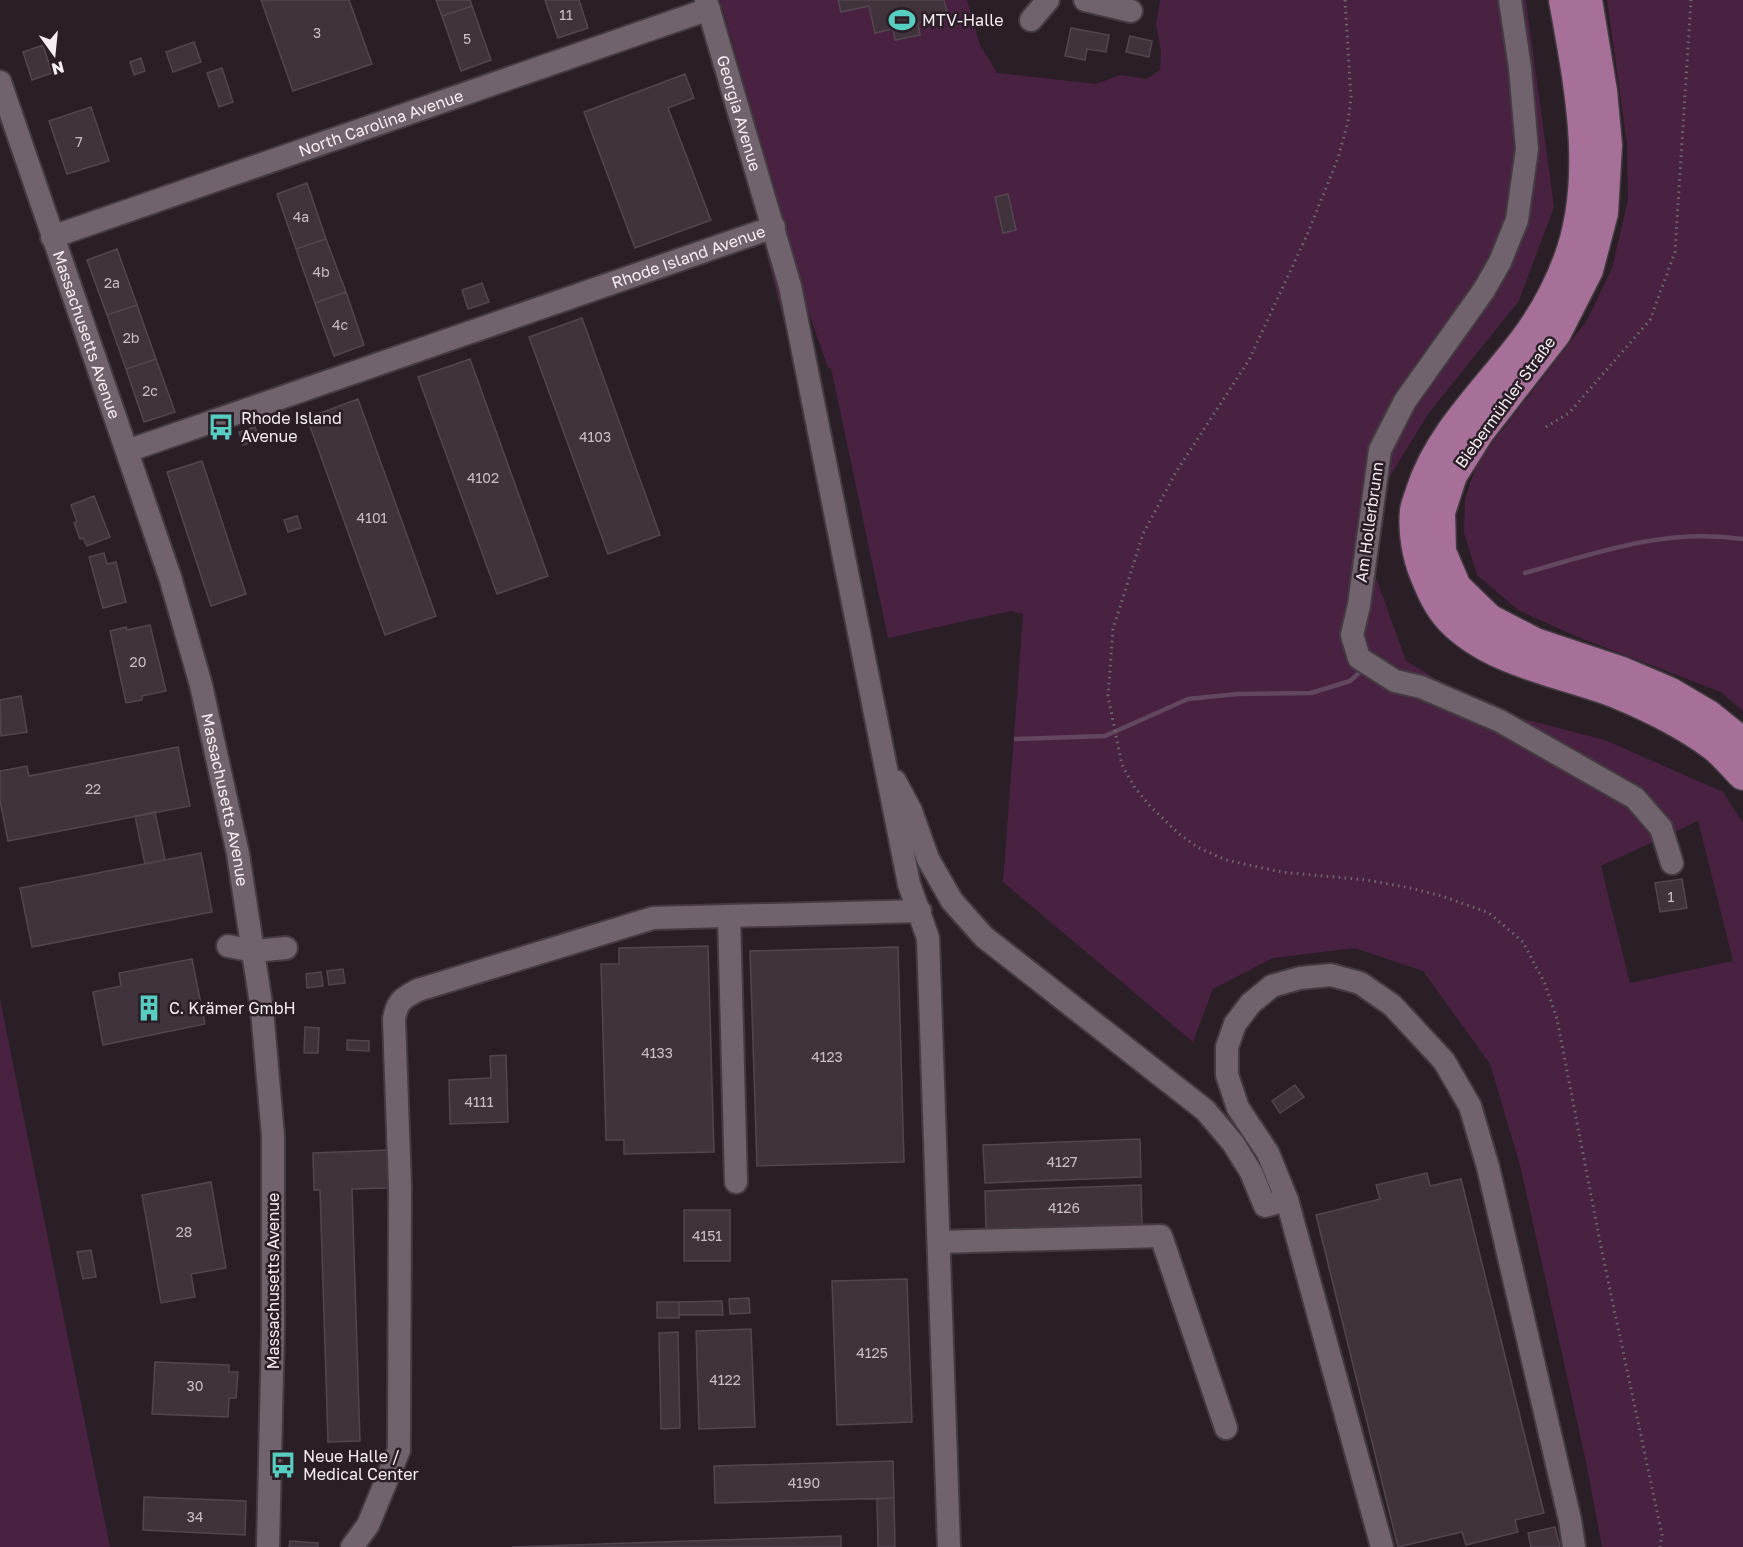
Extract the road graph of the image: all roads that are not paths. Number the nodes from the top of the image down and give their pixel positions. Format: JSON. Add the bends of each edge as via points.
{"nodes":[{"id":1,"x":1048,"y":0,"type":"edge"},
{"id":2,"x":1085,"y":0,"type":"edge"},
{"id":3,"x":1510,"y":0,"type":"edge"},
{"id":4,"x":1564,"y":0,"type":"edge"},
{"id":5,"x":1587,"y":0,"type":"edge"},
{"id":6,"x":708,"y":4,"type":"edge"},
{"id":7,"x":1131,"y":11,"type":"dead end"},
{"id":8,"x":1031,"y":20,"type":"dead end"},
{"id":9,"x":0,"y":82,"type":"edge"},
{"id":10,"x":774,"y":227,"type":"junction"},
{"id":11,"x":52,"y":237,"type":"junction"},
{"id":12,"x":128,"y":451,"type":"junction"},
{"id":13,"x":1743,"y":743,"type":"edge"},
{"id":14,"x":884,"y":759,"type":"junction"},
{"id":15,"x":1743,"y":775,"type":"edge"},
{"id":16,"x":1672,"y":863,"type":"dead end"},
{"id":17,"x":920,"y":911,"type":"junction"},
{"id":18,"x":729,"y":916,"type":"junction"},
{"id":19,"x":228,"y":946,"type":"dead end"},
{"id":20,"x":286,"y":948,"type":"dead end"},
{"id":21,"x":254,"y":951,"type":"junction"},
{"id":22,"x":736,"y":1182,"type":"dead end"},
{"id":23,"x":1287,"y":1200,"type":"junction"},
{"id":24,"x":939,"y":1242,"type":"junction"},
{"id":25,"x":1226,"y":1428,"type":"dead end"},
{"id":26,"x":268,"y":1547,"type":"edge"},
{"id":27,"x":352,"y":1547,"type":"edge"},
{"id":28,"x":949,"y":1547,"type":"edge"},
{"id":29,"x":1382,"y":1547,"type":"edge"},
{"id":30,"x":1574,"y":1547,"type":"edge"}],
"edges":[{"from":1,"to":8,"type":"street"},
{"from":2,"to":7,"type":"street"},
{"from":3,"to":16,"type":"street","name":"Am Hollerbrunn","via":[[1527,149],[1517,220],[1484,290],[1405,402],[1380,450],[1353,635],[1359,658],[1395,681],[1421,687],[1500,722],[1635,798],[1661,828]]},
{"from":4,"to":15,"type":"main road","via":[[1578,82],[1585,172],[1577,232],[1549,303],[1447,439],[1427,473],[1415,510],[1417,557],[1434,598],[1451,620],[1473,638],[1516,660],[1615,693],[1675,720],[1715,747]]},
{"from":5,"to":13,"type":"main road","name":"Biebermühler Straße","via":[[1607,145],[1603,213],[1588,270],[1556,333],[1479,432],[1452,475],[1440,512],[1441,552],[1456,587],[1489,619],[1535,643],[1669,692],[1708,715]]},
{"from":6,"to":10,"type":"street","name":"Georgia Avenue"},
{"from":6,"to":11,"type":"street","name":"North Carolina Avenue"},
{"from":9,"to":11,"type":"street","name":"Massachusetts Avenue"},
{"from":10,"to":12,"type":"street","name":"Rhode Island Avenue"},
{"from":10,"to":14,"type":"street","name":"Georgia Avenue","via":[[790,286]]},
{"from":11,"to":12,"type":"street","name":"Massachusetts Avenue"},
{"from":12,"to":21,"type":"street","name":"Massachusetts Avenue","via":[[201,685],[238,854]]},
{"from":14,"to":17,"type":"street","name":"Georgia Avenue","via":[[909,884]]},
{"from":14,"to":23,"type":"street","via":[[912,811],[928,859],[952,901],[984,937],[1205,1110],[1233,1143],[1265,1206]]},
{"from":17,"to":18,"type":"street"},
{"from":17,"to":24,"type":"street","name":"Georgia Avenue","via":[[928,938]]},
{"from":18,"to":22,"type":"street"},
{"from":18,"to":27,"type":"street","via":[[653,918],[418,990],[397,1006],[394,1019],[400,1187],[399,1450],[368,1525]]},
{"from":19,"to":21,"type":"street"},
{"from":20,"to":21,"type":"street"},
{"from":21,"to":26,"type":"street","name":"Massachusetts Avenue","via":[[273,1136]]},
{"from":23,"to":29,"type":"street"},
{"from":23,"to":30,"type":"street","via":[[1268,1153],[1238,1108],[1227,1075],[1227,1047],[1235,1024],[1251,1003],[1272,986],[1331,975],[1360,983],[1392,1005],[1444,1061],[1470,1106],[1488,1167]]},
{"from":24,"to":25,"type":"street","via":[[1161,1236]]},
{"from":24,"to":28,"type":"street","name":"Georgia Avenue"}]}
